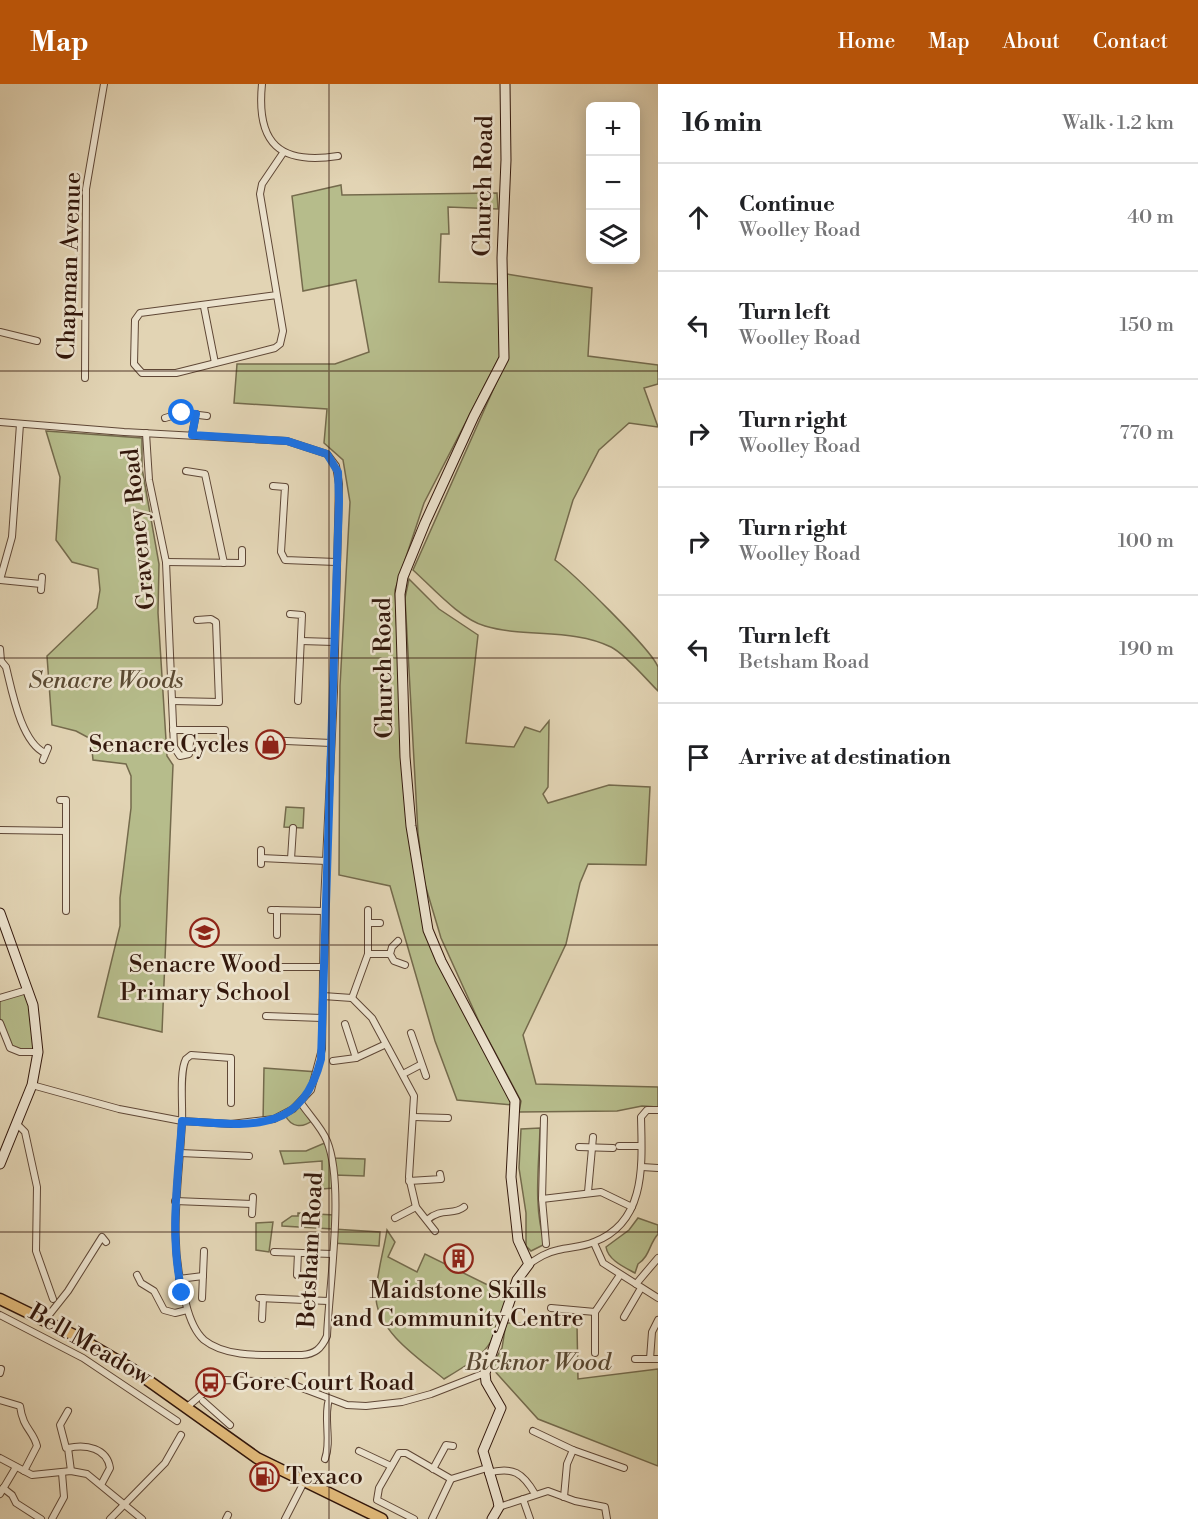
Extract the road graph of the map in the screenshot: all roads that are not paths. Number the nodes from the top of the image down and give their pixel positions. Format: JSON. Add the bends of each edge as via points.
{"nodes":[{"id":1,"x":104,"y":84,"type":"edge"},
{"id":2,"x":262,"y":84,"type":"edge"},
{"id":3,"x":506,"y":84,"type":"edge"},
{"id":4,"x":283,"y":153,"type":"junction"},
{"id":5,"x":338,"y":156,"type":"dead end"},
{"id":6,"x":277,"y":295,"type":"junction"},
{"id":7,"x":204,"y":307,"type":"junction"},
{"id":8,"x":0,"y":333,"type":"edge"},
{"id":9,"x":37,"y":341,"type":"dead end"},
{"id":10,"x":215,"y":363,"type":"junction"},
{"id":11,"x":85,"y":378,"type":"dead end"},
{"id":12,"x":196,"y":414,"type":"junction"},
{"id":13,"x":207,"y":416,"type":"dead end"},
{"id":14,"x":165,"y":418,"type":"dead end"},
{"id":15,"x":0,"y":422,"type":"edge"},
{"id":16,"x":20,"y":424,"type":"junction"},
{"id":17,"x":146,"y":433,"type":"junction"},
{"id":18,"x":192,"y":435,"type":"junction"},
{"id":19,"x":186,"y":471,"type":"dead end"},
{"id":20,"x":273,"y":486,"type":"dead end"},
{"id":21,"x":242,"y":550,"type":"dead end"},
{"id":22,"x":166,"y":562,"type":"junction"},
{"id":23,"x":336,"y":562,"type":"junction"},
{"id":24,"x":224,"y":563,"type":"junction"},
{"id":25,"x":0,"y":580,"type":"edge"},
{"id":26,"x":41,"y":584,"type":"dead end"},
{"id":27,"x":290,"y":614,"type":"dead end"},
{"id":28,"x":197,"y":620,"type":"dead end"},
{"id":29,"x":301,"y":641,"type":"junction"},
{"id":30,"x":334,"y":642,"type":"junction"},
{"id":31,"x":0,"y":650,"type":"edge"},
{"id":32,"x":1,"y":662,"type":"edge"},
{"id":33,"x":172,"y":700,"type":"junction"},
{"id":34,"x":298,"y":701,"type":"dead end"},
{"id":35,"x":173,"y":730,"type":"junction"},
{"id":36,"x":191,"y":730,"type":"junction"},
{"id":37,"x":264,"y":740,"type":"dead end"},
{"id":38,"x":331,"y":743,"type":"junction"},
{"id":39,"x":225,"y":750,"type":"dead end"},
{"id":40,"x":43,"y":760,"type":"dead end"},
{"id":41,"x":60,"y":800,"type":"dead end"},
{"id":42,"x":293,"y":828,"type":"dead end"},
{"id":43,"x":0,"y":830,"type":"edge"},
{"id":44,"x":66,"y":831,"type":"junction"},
{"id":45,"x":261,"y":850,"type":"dead end"},
{"id":46,"x":291,"y":859,"type":"junction"},
{"id":47,"x":326,"y":861,"type":"junction"},
{"id":48,"x":368,"y":910,"type":"dead end"},
{"id":49,"x":66,"y":911,"type":"dead end"},
{"id":50,"x":324,"y":911,"type":"junction"},
{"id":51,"x":0,"y":913,"type":"edge"},
{"id":52,"x":369,"y":923,"type":"junction"},
{"id":53,"x":380,"y":923,"type":"dead end"},
{"id":54,"x":277,"y":935,"type":"dead end"},
{"id":55,"x":398,"y":941,"type":"dead end"},
{"id":56,"x":368,"y":954,"type":"junction"},
{"id":57,"x":390,"y":954,"type":"junction"},
{"id":58,"x":272,"y":964,"type":"dead end"},
{"id":59,"x":405,"y":965,"type":"dead end"},
{"id":60,"x":323,"y":967,"type":"junction"},
{"id":61,"x":27,"y":990,"type":"junction"},
{"id":62,"x":323,"y":996,"type":"junction"},
{"id":63,"x":0,"y":998,"type":"edge"},
{"id":64,"x":352,"y":998,"type":"junction"},
{"id":65,"x":266,"y":1016,"type":"dead end"},
{"id":66,"x":322,"y":1018,"type":"junction"},
{"id":67,"x":0,"y":1023,"type":"edge"},
{"id":68,"x":345,"y":1024,"type":"dead end"},
{"id":69,"x":411,"y":1033,"type":"dead end"},
{"id":70,"x":414,"y":1044,"type":"junction"},
{"id":71,"x":384,"y":1045,"type":"junction"},
{"id":72,"x":406,"y":1047,"type":"dead end"},
{"id":73,"x":38,"y":1052,"type":"junction"},
{"id":74,"x":356,"y":1058,"type":"junction"},
{"id":75,"x":333,"y":1061,"type":"dead end"},
{"id":76,"x":420,"y":1065,"type":"junction"},
{"id":77,"x":403,"y":1074,"type":"junction"},
{"id":78,"x":426,"y":1076,"type":"dead end"},
{"id":79,"x":32,"y":1085,"type":"junction"},
{"id":80,"x":231,"y":1103,"type":"dead end"},
{"id":81,"x":301,"y":1103,"type":"junction"},
{"id":82,"x":658,"y":1110,"type":"edge"},
{"id":83,"x":414,"y":1117,"type":"junction"},
{"id":84,"x":448,"y":1118,"type":"dead end"},
{"id":85,"x":544,"y":1118,"type":"dead end"},
{"id":86,"x":182,"y":1121,"type":"junction"},
{"id":87,"x":15,"y":1123,"type":"junction"},
{"id":88,"x":593,"y":1137,"type":"dead end"},
{"id":89,"x":641,"y":1146,"type":"junction"},
{"id":90,"x":579,"y":1147,"type":"dead end"},
{"id":91,"x":592,"y":1149,"type":"junction"},
{"id":92,"x":180,"y":1153,"type":"junction"},
{"id":93,"x":249,"y":1156,"type":"dead end"},
{"id":94,"x":1,"y":1162,"type":"edge"},
{"id":95,"x":642,"y":1167,"type":"junction"},
{"id":96,"x":658,"y":1168,"type":"edge"},
{"id":97,"x":440,"y":1174,"type":"dead end"},
{"id":98,"x":410,"y":1181,"type":"junction"},
{"id":99,"x":588,"y":1192,"type":"junction"},
{"id":100,"x":542,"y":1198,"type":"junction"},
{"id":101,"x":175,"y":1201,"type":"junction"},
{"id":102,"x":416,"y":1207,"type":"junction"},
{"id":103,"x":464,"y":1207,"type":"dead end"},
{"id":104,"x":632,"y":1207,"type":"junction"},
{"id":105,"x":252,"y":1214,"type":"dead end"},
{"id":106,"x":395,"y":1218,"type":"dead end"},
{"id":107,"x":427,"y":1220,"type":"junction"},
{"id":108,"x":435,"y":1231,"type":"dead end"},
{"id":109,"x":106,"y":1242,"type":"dead end"},
{"id":110,"x":594,"y":1243,"type":"junction"},
{"id":111,"x":546,"y":1244,"type":"dead end"},
{"id":112,"x":204,"y":1251,"type":"dead end"},
{"id":113,"x":274,"y":1252,"type":"dead end"},
{"id":114,"x":298,"y":1253,"type":"junction"},
{"id":115,"x":332,"y":1254,"type":"junction"},
{"id":116,"x":658,"y":1258,"type":"edge"},
{"id":117,"x":529,"y":1264,"type":"junction"},
{"id":118,"x":137,"y":1275,"type":"dead end"},
{"id":119,"x":297,"y":1275,"type":"dead end"},
{"id":120,"x":620,"y":1275,"type":"junction"},
{"id":121,"x":203,"y":1276,"type":"junction"},
{"id":122,"x":179,"y":1279,"type":"junction"},
{"id":123,"x":639,"y":1286,"type":"junction"},
{"id":124,"x":202,"y":1298,"type":"dead end"},
{"id":125,"x":658,"y":1298,"type":"edge"},
{"id":126,"x":0,"y":1299,"type":"edge"},
{"id":127,"x":53,"y":1299,"type":"dead end"},
{"id":128,"x":328,"y":1301,"type":"junction"},
{"id":129,"x":552,"y":1308,"type":"dead end"},
{"id":130,"x":187,"y":1310,"type":"junction"},
{"id":131,"x":596,"y":1312,"type":"junction"},
{"id":132,"x":0,"y":1315,"type":"edge"},
{"id":133,"x":624,"y":1317,"type":"dead end"},
{"id":134,"x":262,"y":1319,"type":"dead end"},
{"id":135,"x":45,"y":1320,"type":"junction"},
{"id":136,"x":658,"y":1320,"type":"edge"},
{"id":137,"x":595,"y":1353,"type":"dead end"},
{"id":138,"x":635,"y":1359,"type":"dead end"},
{"id":139,"x":650,"y":1359,"type":"junction"},
{"id":140,"x":658,"y":1359,"type":"edge"},
{"id":141,"x":485,"y":1373,"type":"junction"},
{"id":142,"x":170,"y":1394,"type":"junction"},
{"id":143,"x":329,"y":1399,"type":"junction"},
{"id":144,"x":0,"y":1400,"type":"edge"},
{"id":145,"x":203,"y":1401,"type":"dead end"},
{"id":146,"x":187,"y":1407,"type":"junction"},
{"id":147,"x":161,"y":1408,"type":"junction"},
{"id":148,"x":68,"y":1411,"type":"dead end"},
{"id":149,"x":216,"y":1413,"type":"junction"},
{"id":150,"x":177,"y":1421,"type":"dead end"},
{"id":151,"x":209,"y":1424,"type":"junction"},
{"id":152,"x":230,"y":1425,"type":"dead end"},
{"id":153,"x":532,"y":1431,"type":"dead end"},
{"id":154,"x":181,"y":1435,"type":"dead end"},
{"id":155,"x":453,"y":1446,"type":"dead end"},
{"id":156,"x":68,"y":1448,"type":"junction"},
{"id":157,"x":573,"y":1450,"type":"junction"},
{"id":158,"x":359,"y":1451,"type":"dead end"},
{"id":159,"x":0,"y":1458,"type":"edge"},
{"id":160,"x":325,"y":1459,"type":"dead end"},
{"id":161,"x":391,"y":1466,"type":"junction"},
{"id":162,"x":16,"y":1467,"type":"junction"},
{"id":163,"x":624,"y":1468,"type":"dead end"},
{"id":164,"x":433,"y":1469,"type":"junction"},
{"id":165,"x":487,"y":1470,"type":"junction"},
{"id":166,"x":24,"y":1471,"type":"junction"},
{"id":167,"x":71,"y":1471,"type":"junction"},
{"id":168,"x":62,"y":1473,"type":"junction"},
{"id":169,"x":451,"y":1479,"type":"junction"},
{"id":170,"x":304,"y":1482,"type":"junction"},
{"id":171,"x":102,"y":1483,"type":"junction"},
{"id":172,"x":2,"y":1491,"type":"edge"},
{"id":173,"x":535,"y":1494,"type":"junction"},
{"id":174,"x":564,"y":1497,"type":"junction"},
{"id":175,"x":523,"y":1499,"type":"junction"},
{"id":176,"x":126,"y":1505,"type":"junction"},
{"id":177,"x":499,"y":1507,"type":"junction"},
{"id":178,"x":41,"y":1519,"type":"edge"},
{"id":179,"x":52,"y":1519,"type":"edge"},
{"id":180,"x":110,"y":1519,"type":"edge"},
{"id":181,"x":142,"y":1519,"type":"edge"},
{"id":182,"x":285,"y":1519,"type":"edge"},
{"id":183,"x":382,"y":1519,"type":"edge"},
{"id":184,"x":414,"y":1519,"type":"edge"},
{"id":185,"x":432,"y":1519,"type":"edge"},
{"id":186,"x":492,"y":1519,"type":"edge"},
{"id":187,"x":530,"y":1519,"type":"edge"},
{"id":188,"x":607,"y":1519,"type":"edge"}],
"edges":[{"from":1,"to":11,"type":"street","name":"Chapman Avenue","via":[[86,189]]},
{"from":2,"to":4,"type":"street","via":[[263,118]]},
{"from":3,"to":117,"type":"street","name":"Church Road","via":[[501,258],[504,358],[403,577],[400,659],[411,826],[428,930],[517,1107],[512,1177],[518,1240]]},
{"from":4,"to":5,"type":"street","via":[[299,158]]},
{"from":4,"to":6,"type":"street","via":[[262,184],[260,194]]},
{"from":6,"to":7,"type":"street"},
{"from":6,"to":10,"type":"street","via":[[283,331],[280,344]]},
{"from":7,"to":10,"type":"street"},
{"from":7,"to":10,"type":"street","via":[[140,313],[135,320],[134,364],[142,373],[159,374]]},
{"from":8,"to":9,"type":"street"},
{"from":12,"to":13,"type":"street"},
{"from":12,"to":14,"type":"street"},
{"from":12,"to":18,"type":"street"},
{"from":15,"to":16,"type":"street"},
{"from":16,"to":17,"type":"street"},
{"from":16,"to":25,"type":"street","via":[[12,537]]},
{"from":17,"to":18,"type":"street"},
{"from":17,"to":22,"type":"street","name":"Graveney Road","via":[[149,480]]},
{"from":18,"to":23,"type":"street","via":[[287,441],[327,454],[338,472]]},
{"from":19,"to":24,"type":"street","via":[[205,474]]},
{"from":20,"to":23,"type":"street","via":[[285,487],[281,552],[285,560]]},
{"from":21,"to":24,"type":"street","via":[[242,563]]},
{"from":22,"to":24,"type":"street"},
{"from":22,"to":33,"type":"street","name":"Graveney Road"},
{"from":23,"to":30,"type":"street"},
{"from":25,"to":26,"type":"street"},
{"from":27,"to":29,"type":"street","via":[[302,615]]},
{"from":28,"to":33,"type":"street","via":[[216,622],[219,702]]},
{"from":29,"to":30,"type":"street"},
{"from":29,"to":34,"type":"street"},
{"from":30,"to":38,"type":"street"},
{"from":31,"to":32,"type":"street"},
{"from":32,"to":40,"type":"street","via":[[6,667],[27,735],[36,749],[46,750]]},
{"from":33,"to":35,"type":"street","name":"Graveney Road"},
{"from":35,"to":36,"type":"street"},
{"from":35,"to":36,"type":"street","name":"Graveney Road","via":[[174,747],[180,756],[189,753]]},
{"from":36,"to":39,"type":"street","via":[[225,730]]},
{"from":37,"to":38,"type":"street"},
{"from":38,"to":47,"type":"street"},
{"from":41,"to":44,"type":"street","via":[[66,800]]},
{"from":42,"to":46,"type":"street"},
{"from":43,"to":44,"type":"street"},
{"from":44,"to":49,"type":"street"},
{"from":45,"to":46,"type":"street","via":[[261,861]]},
{"from":46,"to":47,"type":"street"},
{"from":47,"to":50,"type":"street"},
{"from":48,"to":52,"type":"street"},
{"from":50,"to":54,"type":"street","via":[[274,910]]},
{"from":50,"to":60,"type":"street"},
{"from":51,"to":61,"type":"street"},
{"from":52,"to":53,"type":"street"},
{"from":52,"to":56,"type":"street"},
{"from":55,"to":57,"type":"street"},
{"from":56,"to":57,"type":"street"},
{"from":56,"to":64,"type":"street"},
{"from":57,"to":59,"type":"street","via":[[394,961]]},
{"from":58,"to":60,"type":"street"},
{"from":60,"to":62,"type":"street"},
{"from":61,"to":63,"type":"street"},
{"from":61,"to":73,"type":"street"},
{"from":62,"to":64,"type":"street"},
{"from":62,"to":66,"type":"street"},
{"from":64,"to":71,"type":"street","via":[[372,1018]]},
{"from":65,"to":66,"type":"street"},
{"from":66,"to":81,"type":"street","via":[[318,1072]]},
{"from":67,"to":73,"type":"street","via":[[10,1048]]},
{"from":68,"to":74,"type":"street"},
{"from":69,"to":70,"type":"street"},
{"from":70,"to":72,"type":"street"},
{"from":70,"to":76,"type":"street"},
{"from":71,"to":74,"type":"street"},
{"from":71,"to":77,"type":"street"},
{"from":73,"to":79,"type":"street"},
{"from":74,"to":75,"type":"street"},
{"from":76,"to":77,"type":"street"},
{"from":76,"to":78,"type":"street"},
{"from":77,"to":83,"type":"street","via":[[414,1096]]},
{"from":79,"to":86,"type":"street","via":[[119,1109]]},
{"from":79,"to":87,"type":"street"},
{"from":80,"to":86,"type":"street","name":"Betsham Road","via":[[231,1058],[192,1055],[183,1063]]},
{"from":81,"to":86,"type":"street","via":[[285,1115],[263,1122]]},
{"from":81,"to":115,"type":"street","name":"Betsham Road","via":[[324,1135],[332,1158]]},
{"from":82,"to":89,"type":"street","via":[[644,1112],[641,1117]]},
{"from":83,"to":84,"type":"street"},
{"from":83,"to":98,"type":"street"},
{"from":85,"to":100,"type":"street"},
{"from":86,"to":92,"type":"street","name":"Betsham Road"},
{"from":87,"to":94,"type":"street"},
{"from":87,"to":127,"type":"street","via":[[25,1132],[37,1186],[36,1251]]},
{"from":88,"to":91,"type":"street"},
{"from":89,"to":91,"type":"street"},
{"from":89,"to":95,"type":"street"},
{"from":90,"to":91,"type":"street"},
{"from":91,"to":99,"type":"street"},
{"from":92,"to":93,"type":"street"},
{"from":92,"to":101,"type":"street","name":"Betsham Road"},
{"from":95,"to":96,"type":"street"},
{"from":95,"to":104,"type":"street"},
{"from":97,"to":98,"type":"street","via":[[441,1179]]},
{"from":98,"to":102,"type":"street"},
{"from":99,"to":100,"type":"street"},
{"from":99,"to":104,"type":"street","via":[[601,1192]]},
{"from":100,"to":111,"type":"street"},
{"from":101,"to":105,"type":"street","via":[[252,1200]]},
{"from":101,"to":122,"type":"street","name":"Betsham Road","via":[[174,1242]]},
{"from":102,"to":106,"type":"street"},
{"from":102,"to":107,"type":"street"},
{"from":103,"to":107,"type":"street","via":[[459,1211],[442,1211]]},
{"from":104,"to":110,"type":"street","via":[[619,1227]]},
{"from":107,"to":108,"type":"street"},
{"from":109,"to":135,"type":"street","via":[[102,1237]]},
{"from":110,"to":117,"type":"street","via":[[549,1253]]},
{"from":110,"to":120,"type":"street","via":[[603,1263]]},
{"from":112,"to":121,"type":"street"},
{"from":113,"to":114,"type":"street"},
{"from":114,"to":115,"type":"street"},
{"from":114,"to":119,"type":"street"},
{"from":115,"to":128,"type":"street","name":"Betsham Road"},
{"from":116,"to":123,"type":"street"},
{"from":117,"to":141,"type":"street","via":[[518,1280]]},
{"from":118,"to":130,"type":"street","via":[[141,1283],[154,1291],[164,1310]]},
{"from":120,"to":123,"type":"street"},
{"from":120,"to":131,"type":"street"},
{"from":121,"to":122,"type":"street"},
{"from":121,"to":124,"type":"street"},
{"from":122,"to":130,"type":"street","name":"Betsham Road"},
{"from":123,"to":125,"type":"street"},
{"from":123,"to":133,"type":"street"},
{"from":126,"to":135,"type":"main road"},
{"from":128,"to":130,"type":"street","name":"Betsham Road","via":[[327,1336],[321,1347],[302,1356],[218,1349],[203,1339]]},
{"from":128,"to":134,"type":"street","via":[[261,1298]]},
{"from":129,"to":131,"type":"street"},
{"from":131,"to":137,"type":"street"},
{"from":132,"to":147,"type":"street","name":"Bell Meadow","via":[[83,1358]]},
{"from":135,"to":142,"type":"main road"},
{"from":136,"to":139,"type":"street","via":[[652,1332]]},
{"from":138,"to":139,"type":"street"},
{"from":139,"to":140,"type":"street"},
{"from":141,"to":143,"type":"street","via":[[402,1402],[366,1406]]},
{"from":141,"to":165,"type":"street","via":[[501,1408],[483,1451]]},
{"from":142,"to":146,"type":"main road"},
{"from":142,"to":147,"type":"street","name":"Bell Meadow"},
{"from":143,"to":146,"type":"street","via":[[286,1382],[224,1380]]},
{"from":143,"to":160,"type":"street"},
{"from":144,"to":166,"type":"street","via":[[20,1406],[26,1431],[37,1442]]},
{"from":145,"to":149,"type":"street"},
{"from":146,"to":151,"type":"main road"},
{"from":147,"to":150,"type":"street","name":"Bell Meadow"},
{"from":148,"to":156,"type":"street","via":[[60,1425]]},
{"from":149,"to":151,"type":"street"},
{"from":149,"to":152,"type":"street"},
{"from":151,"to":170,"type":"main road","via":[[257,1458]]},
{"from":153,"to":157,"type":"street"},
{"from":154,"to":176,"type":"street","via":[[165,1463]]},
{"from":155,"to":164,"type":"street","via":[[446,1445]]},
{"from":156,"to":167,"type":"street"},
{"from":156,"to":171,"type":"street","via":[[89,1447],[105,1456],[110,1468]]},
{"from":157,"to":163,"type":"street"},
{"from":157,"to":174,"type":"street","via":[[567,1464]]},
{"from":158,"to":161,"type":"street"},
{"from":159,"to":162,"type":"street"},
{"from":161,"to":164,"type":"street","via":[[402,1452]]},
{"from":161,"to":184,"type":"street","via":[[376,1496],[379,1502]]},
{"from":162,"to":166,"type":"street"},
{"from":162,"to":172,"type":"street"},
{"from":164,"to":169,"type":"street"},
{"from":165,"to":169,"type":"street"},
{"from":165,"to":173,"type":"street","via":[[514,1470],[526,1478]]},
{"from":165,"to":177,"type":"street"},
{"from":166,"to":168,"type":"street","via":[[40,1476]]},
{"from":167,"to":168,"type":"street"},
{"from":167,"to":171,"type":"street"},
{"from":168,"to":179,"type":"street","via":[[64,1497]]},
{"from":169,"to":185,"type":"street"},
{"from":170,"to":182,"type":"street"},
{"from":170,"to":183,"type":"main road"},
{"from":171,"to":176,"type":"street"},
{"from":172,"to":178,"type":"street"},
{"from":173,"to":174,"type":"street","via":[[548,1491]]},
{"from":173,"to":175,"type":"street"},
{"from":174,"to":188,"type":"street","via":[[605,1507]]},
{"from":175,"to":177,"type":"street"},
{"from":175,"to":187,"type":"street"},
{"from":176,"to":180,"type":"street"},
{"from":176,"to":181,"type":"street"},
{"from":177,"to":186,"type":"street"}]}
